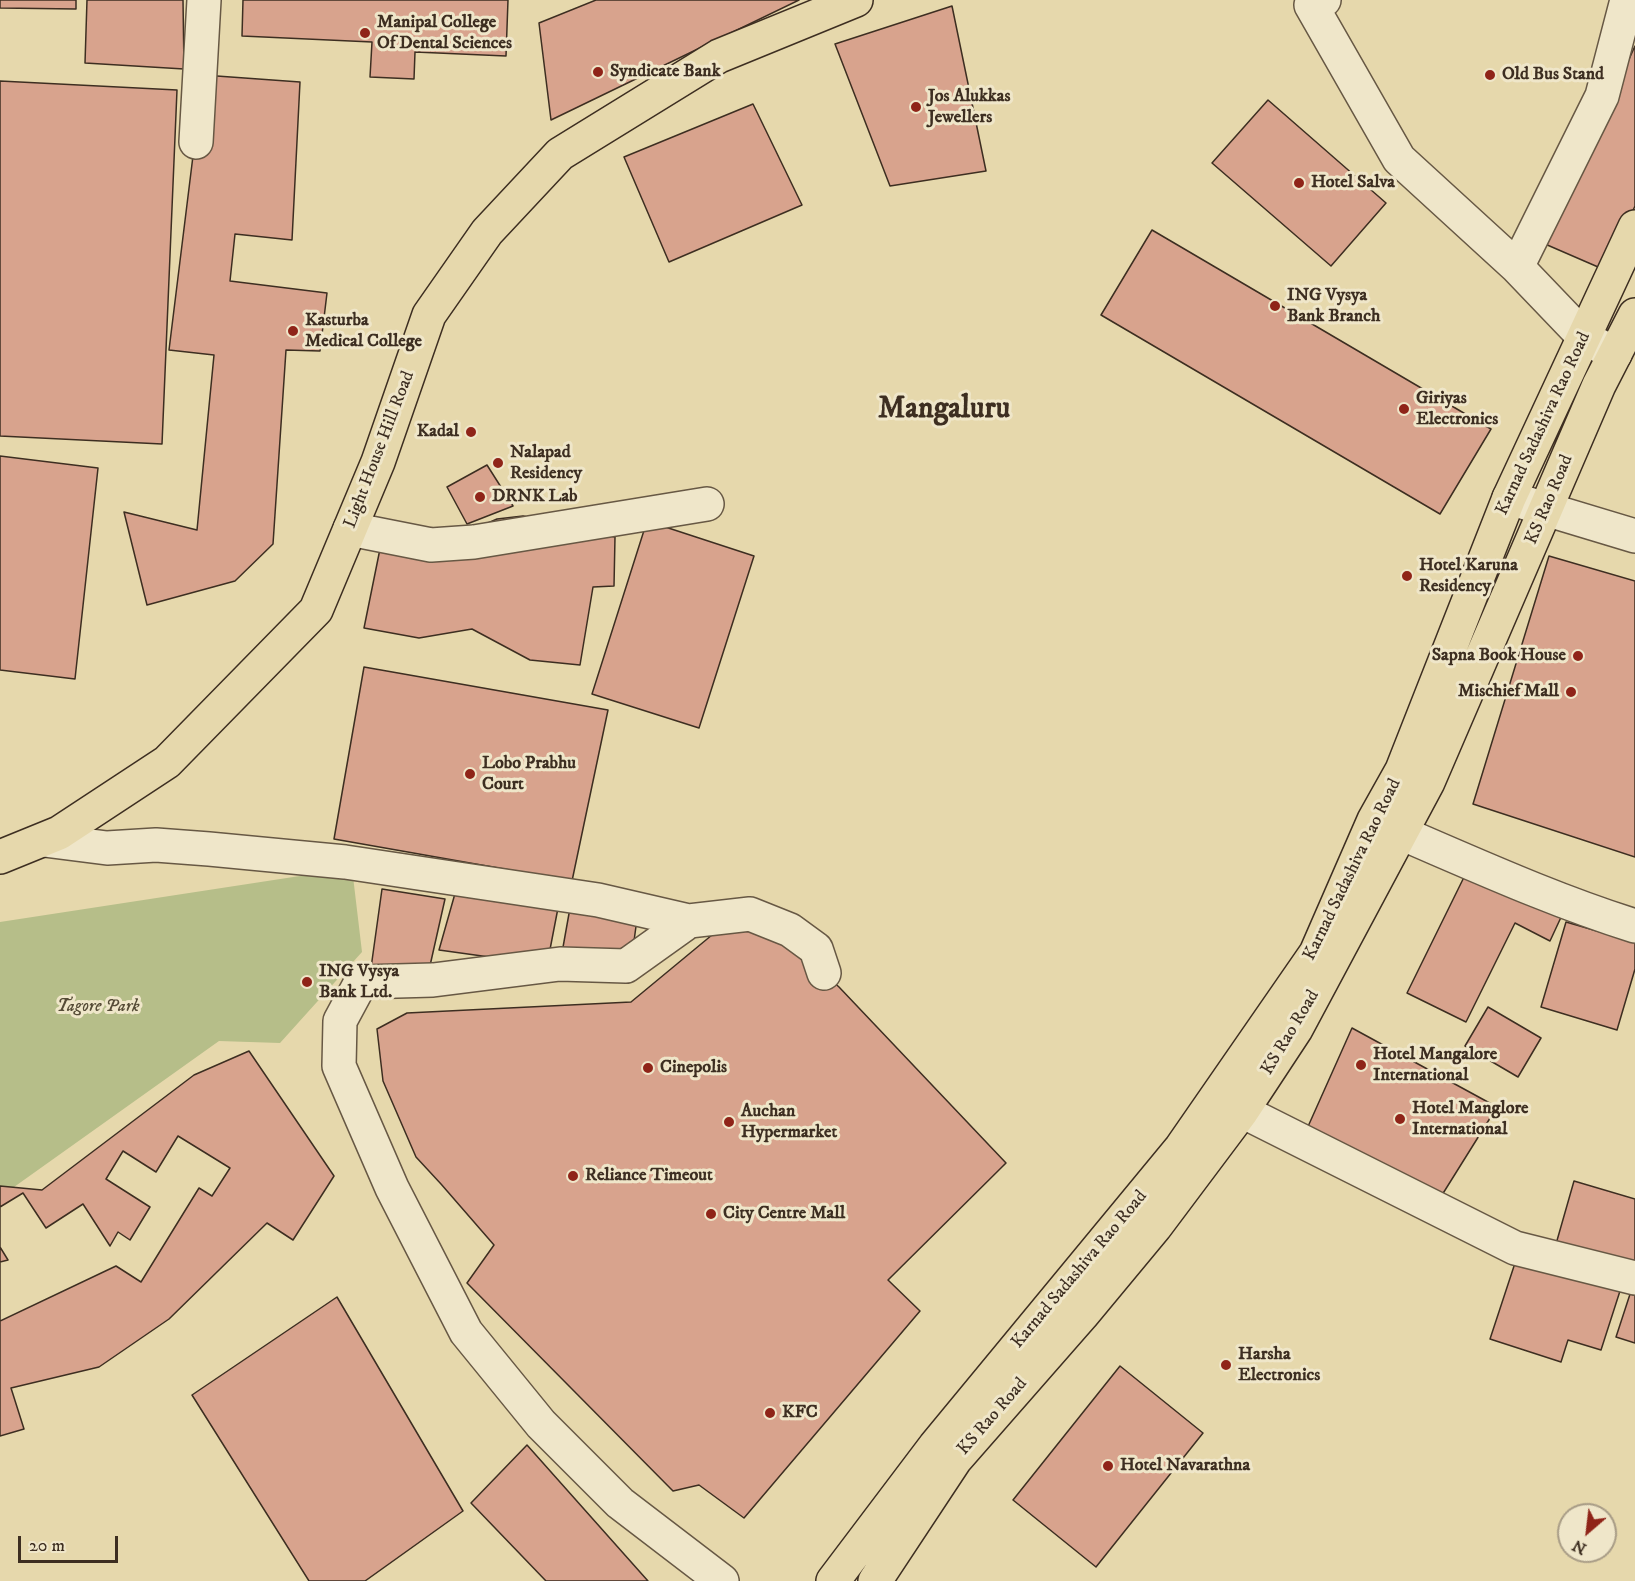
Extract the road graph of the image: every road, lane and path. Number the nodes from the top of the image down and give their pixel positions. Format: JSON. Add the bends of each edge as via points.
{"nodes":[{"id":1,"x":204,"y":0,"type":"edge"},
{"id":2,"x":856,"y":0,"type":"edge"},
{"id":3,"x":1627,"y":0,"type":"edge"},
{"id":4,"x":1315,"y":2,"type":"edge"},
{"id":5,"x":196,"y":142,"type":"dead end"},
{"id":6,"x":1635,"y":227,"type":"edge"},
{"id":7,"x":1517,"y":267,"type":"junction"},
{"id":8,"x":1635,"y":315,"type":"edge"},
{"id":9,"x":1584,"y":338,"type":"junction"},
{"id":10,"x":1615,"y":354,"type":"junction"},
{"id":11,"x":1509,"y":498,"type":"junction"},
{"id":12,"x":708,"y":504,"type":"dead end"},
{"id":13,"x":1546,"y":509,"type":"junction"},
{"id":14,"x":350,"y":529,"type":"junction"},
{"id":15,"x":1635,"y":536,"type":"edge"},
{"id":16,"x":1401,"y":833,"type":"junction"},
{"id":17,"x":44,"y":840,"type":"junction"},
{"id":18,"x":0,"y":857,"type":"edge"},
{"id":19,"x":689,"y":921,"type":"junction"},
{"id":20,"x":1635,"y":926,"type":"edge"},
{"id":21,"x":824,"y":973,"type":"dead end"},
{"id":22,"x":1242,"y":1111,"type":"junction"},
{"id":23,"x":1635,"y":1278,"type":"edge"},
{"id":24,"x":722,"y":1581,"type":"edge"},
{"id":25,"x":833,"y":1581,"type":"edge"},
{"id":26,"x":875,"y":1581,"type":"edge"}],
"edges":[{"from":1,"to":5,"type":"street"},
{"from":2,"to":14,"type":"main road","name":"Light House Hill Road","via":[[719,56],[560,154],[487,232],[429,315],[378,462]]},
{"from":3,"to":7,"type":"street","via":[[1602,96]]},
{"from":4,"to":7,"type":"street","via":[[1399,159]]},
{"from":6,"to":9,"type":"main road","name":"Karnad Sadashiva Rao Road"},
{"from":7,"to":9,"type":"street"},
{"from":8,"to":10,"type":"main road","name":"KS Rao Road"},
{"from":9,"to":10,"type":"street"},
{"from":9,"to":11,"type":"main road","name":"Karnad Sadashiva Rao Road"},
{"from":10,"to":13,"type":"main road","name":"KS Rao Road"},
{"from":11,"to":13,"type":"street"},
{"from":11,"to":25,"type":"main road","name":"Karnad Sadashiva Rao Road","via":[[1402,770],[1374,820],[1316,953],[1181,1148],[935,1446]]},
{"from":12,"to":14,"type":"street","via":[[474,542],[431,545]]},
{"from":13,"to":15,"type":"street"},
{"from":13,"to":16,"type":"main road","name":"KS Rao Road","via":[[1428,782]]},
{"from":14,"to":17,"type":"main road","name":"Light House Hill Road","via":[[316,610],[167,762]]},
{"from":16,"to":20,"type":"street","via":[[1554,898]]},
{"from":16,"to":22,"type":"main road","name":"KS Rao Road","via":[[1296,1029]]},
{"from":17,"to":18,"type":"main road","name":"Light House Hill Road"},
{"from":17,"to":19,"type":"street","via":[[107,848],[156,845],[345,862],[598,900]]},
{"from":19,"to":21,"type":"street","via":[[750,914],[790,930],[816,949]]},
{"from":19,"to":24,"type":"street","via":[[626,966],[560,964],[433,980],[361,982],[340,1020],[339,1066],[392,1188],[466,1332],[541,1425],[620,1503]]},
{"from":22,"to":23,"type":"street","via":[[1515,1248]]},
{"from":22,"to":26,"type":"main road","name":"KS Rao Road","via":[[1155,1227],[955,1460]]}]}
